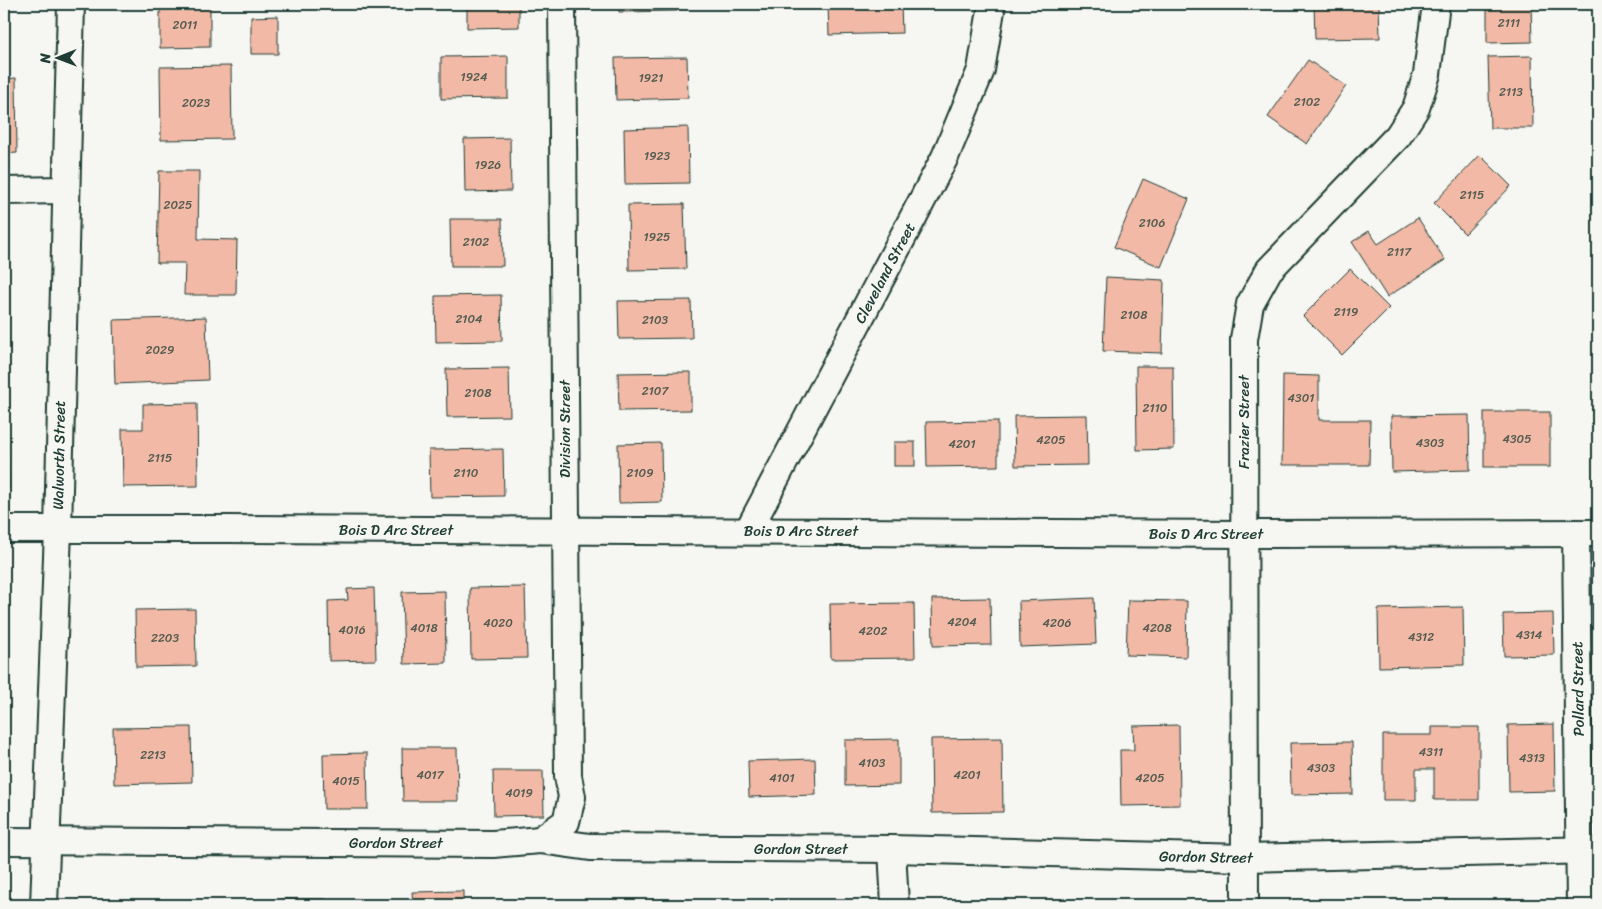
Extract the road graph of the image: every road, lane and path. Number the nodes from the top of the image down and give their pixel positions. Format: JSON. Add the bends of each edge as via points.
{"nodes":[{"id":1,"x":71,"y":4,"type":"edge"},
{"id":2,"x":562,"y":4,"type":"edge"},
{"id":3,"x":992,"y":4,"type":"edge"},
{"id":4,"x":1436,"y":4,"type":"edge"},
{"id":5,"x":4,"y":190,"type":"edge"},
{"id":6,"x":65,"y":190,"type":"junction"},
{"id":7,"x":4,"y":529,"type":"edge"},
{"id":8,"x":58,"y":530,"type":"junction"},
{"id":9,"x":565,"y":531,"type":"junction"},
{"id":10,"x":748,"y":531,"type":"junction"},
{"id":11,"x":1587,"y":533,"type":"edge"},
{"id":12,"x":1245,"y":534,"type":"junction"},
{"id":13,"x":540,"y":840,"type":"junction"},
{"id":14,"x":4,"y":841,"type":"edge"},
{"id":15,"x":46,"y":841,"type":"junction"},
{"id":16,"x":892,"y":849,"type":"junction"},
{"id":17,"x":1589,"y":850,"type":"edge"},
{"id":18,"x":1244,"y":858,"type":"junction"},
{"id":19,"x":44,"y":905,"type":"edge"},
{"id":20,"x":895,"y":905,"type":"edge"},
{"id":21,"x":1245,"y":905,"type":"edge"},
{"id":22,"x":1580,"y":905,"type":"edge"}],
"edges":[{"from":1,"to":6,"type":"street","name":"Walworth Street"},
{"from":2,"to":9,"type":"street","name":"Division Street"},
{"from":3,"to":10,"type":"street","name":"Cleveland Street","via":[[981,70],[945,157]]},
{"from":4,"to":12,"type":"street","name":"Frazier Street","via":[[1427,74],[1416,108],[1398,136],[1269,270],[1250,304],[1244,339]]},
{"from":5,"to":6,"type":"street"},
{"from":6,"to":8,"type":"street","name":"Walworth Street"},
{"from":7,"to":8,"type":"street","name":"Bois D Arc Street"},
{"from":8,"to":9,"type":"street","name":"Bois D Arc Street"},
{"from":8,"to":15,"type":"street","name":"Walworth Street"},
{"from":9,"to":10,"type":"street","name":"Bois D Arc Street"},
{"from":9,"to":13,"type":"street","name":"Division Street","via":[[568,776],[572,797],[566,822]]},
{"from":10,"to":12,"type":"street","name":"Bois D Arc Street"},
{"from":11,"to":12,"type":"street","name":"Bois D Arc Street"},
{"from":11,"to":17,"type":"street","name":"Pollard Street"},
{"from":12,"to":18,"type":"street","name":"Frazier Street"},
{"from":13,"to":15,"type":"street","name":"Gordon Street","via":[[493,844]]},
{"from":13,"to":16,"type":"street","name":"Gordon Street","via":[[590,847]]},
{"from":14,"to":15,"type":"street","name":"Gordon Street"},
{"from":15,"to":19,"type":"street","name":"Walworth Street"},
{"from":16,"to":18,"type":"street","name":"Gordon Street"},
{"from":16,"to":20,"type":"street"},
{"from":17,"to":18,"type":"street","name":"Gordon Street"},
{"from":17,"to":22,"type":"street","name":"Pollard Street"},
{"from":18,"to":21,"type":"street","name":"Frazier Street"}]}
